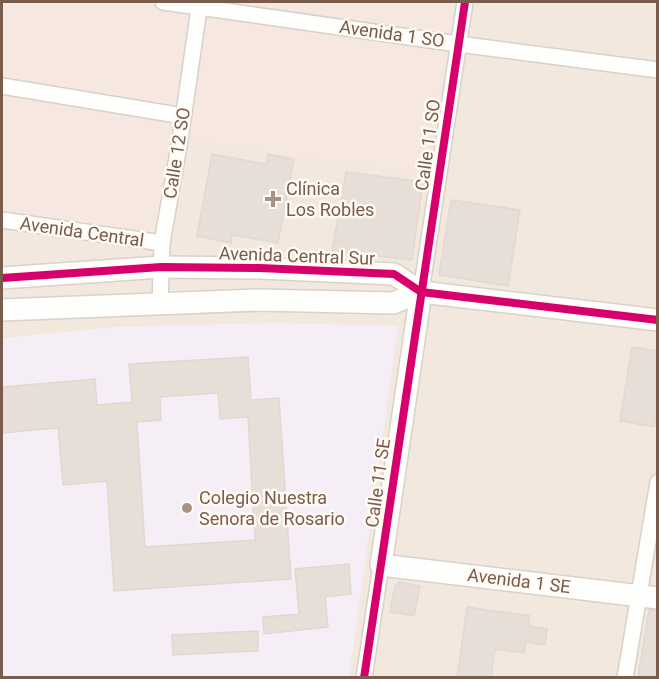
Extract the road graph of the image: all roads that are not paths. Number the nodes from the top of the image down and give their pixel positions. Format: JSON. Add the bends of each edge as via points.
{"nodes":[{"id":1,"x":163,"y":2,"type":"edge"},
{"id":2,"x":465,"y":2,"type":"edge"},
{"id":3,"x":200,"y":4,"type":"edge"},
{"id":4,"x":458,"y":44,"type":"junction"},
{"id":5,"x":657,"y":70,"type":"edge"},
{"id":6,"x":2,"y":86,"type":"edge"},
{"id":7,"x":183,"y":116,"type":"junction"},
{"id":8,"x":2,"y":220,"type":"edge"},
{"id":9,"x":162,"y":243,"type":"junction"},
{"id":10,"x":161,"y":267,"type":"junction"},
{"id":11,"x":2,"y":278,"type":"edge"},
{"id":12,"x":421,"y":292,"type":"junction"},
{"id":13,"x":160,"y":304,"type":"junction"},
{"id":14,"x":2,"y":310,"type":"edge"},
{"id":15,"x":657,"y":320,"type":"edge"},
{"id":16,"x":657,"y":482,"type":"edge"},
{"id":17,"x":381,"y":565,"type":"junction"},
{"id":18,"x":648,"y":597,"type":"edge"},
{"id":19,"x":364,"y":678,"type":"edge"},
{"id":20,"x":625,"y":678,"type":"edge"}],
"edges":[{"from":1,"to":3,"type":"street","name":"Avenida 1 SO"},
{"from":2,"to":4,"type":"street","name":"Calle 11 SO"},
{"from":3,"to":4,"type":"street","name":"Avenida 1 SO"},
{"from":3,"to":7,"type":"street","name":"Calle 12 SO"},
{"from":4,"to":5,"type":"street","name":"Avenida 1 SO"},
{"from":4,"to":12,"type":"street","name":"Calle 11 SO"},
{"from":6,"to":7,"type":"street"},
{"from":7,"to":9,"type":"street","name":"Calle 12 SO"},
{"from":8,"to":9,"type":"street","name":"Avenida Central"},
{"from":9,"to":10,"type":"street","name":"Calle 12 SO"},
{"from":10,"to":11,"type":"street","name":"Avenida Central Sur"},
{"from":10,"to":12,"type":"street","name":"Avenida Central Sur","via":[[393,274]]},
{"from":10,"to":13,"type":"street","name":"Calle 12 SO"},
{"from":12,"to":13,"type":"street","name":"Avenida Central Sur","via":[[393,303],[259,300]]},
{"from":12,"to":15,"type":"street","name":"Avenida Central Sur"},
{"from":12,"to":17,"type":"street","name":"Calle 11 SE"},
{"from":13,"to":14,"type":"street","name":"Avenida Central Sur"},
{"from":16,"to":18,"type":"street"},
{"from":17,"to":18,"type":"street","name":"Avenida 1 SE"},
{"from":17,"to":19,"type":"street","name":"Calle 11 SE"},
{"from":18,"to":20,"type":"street"}]}
